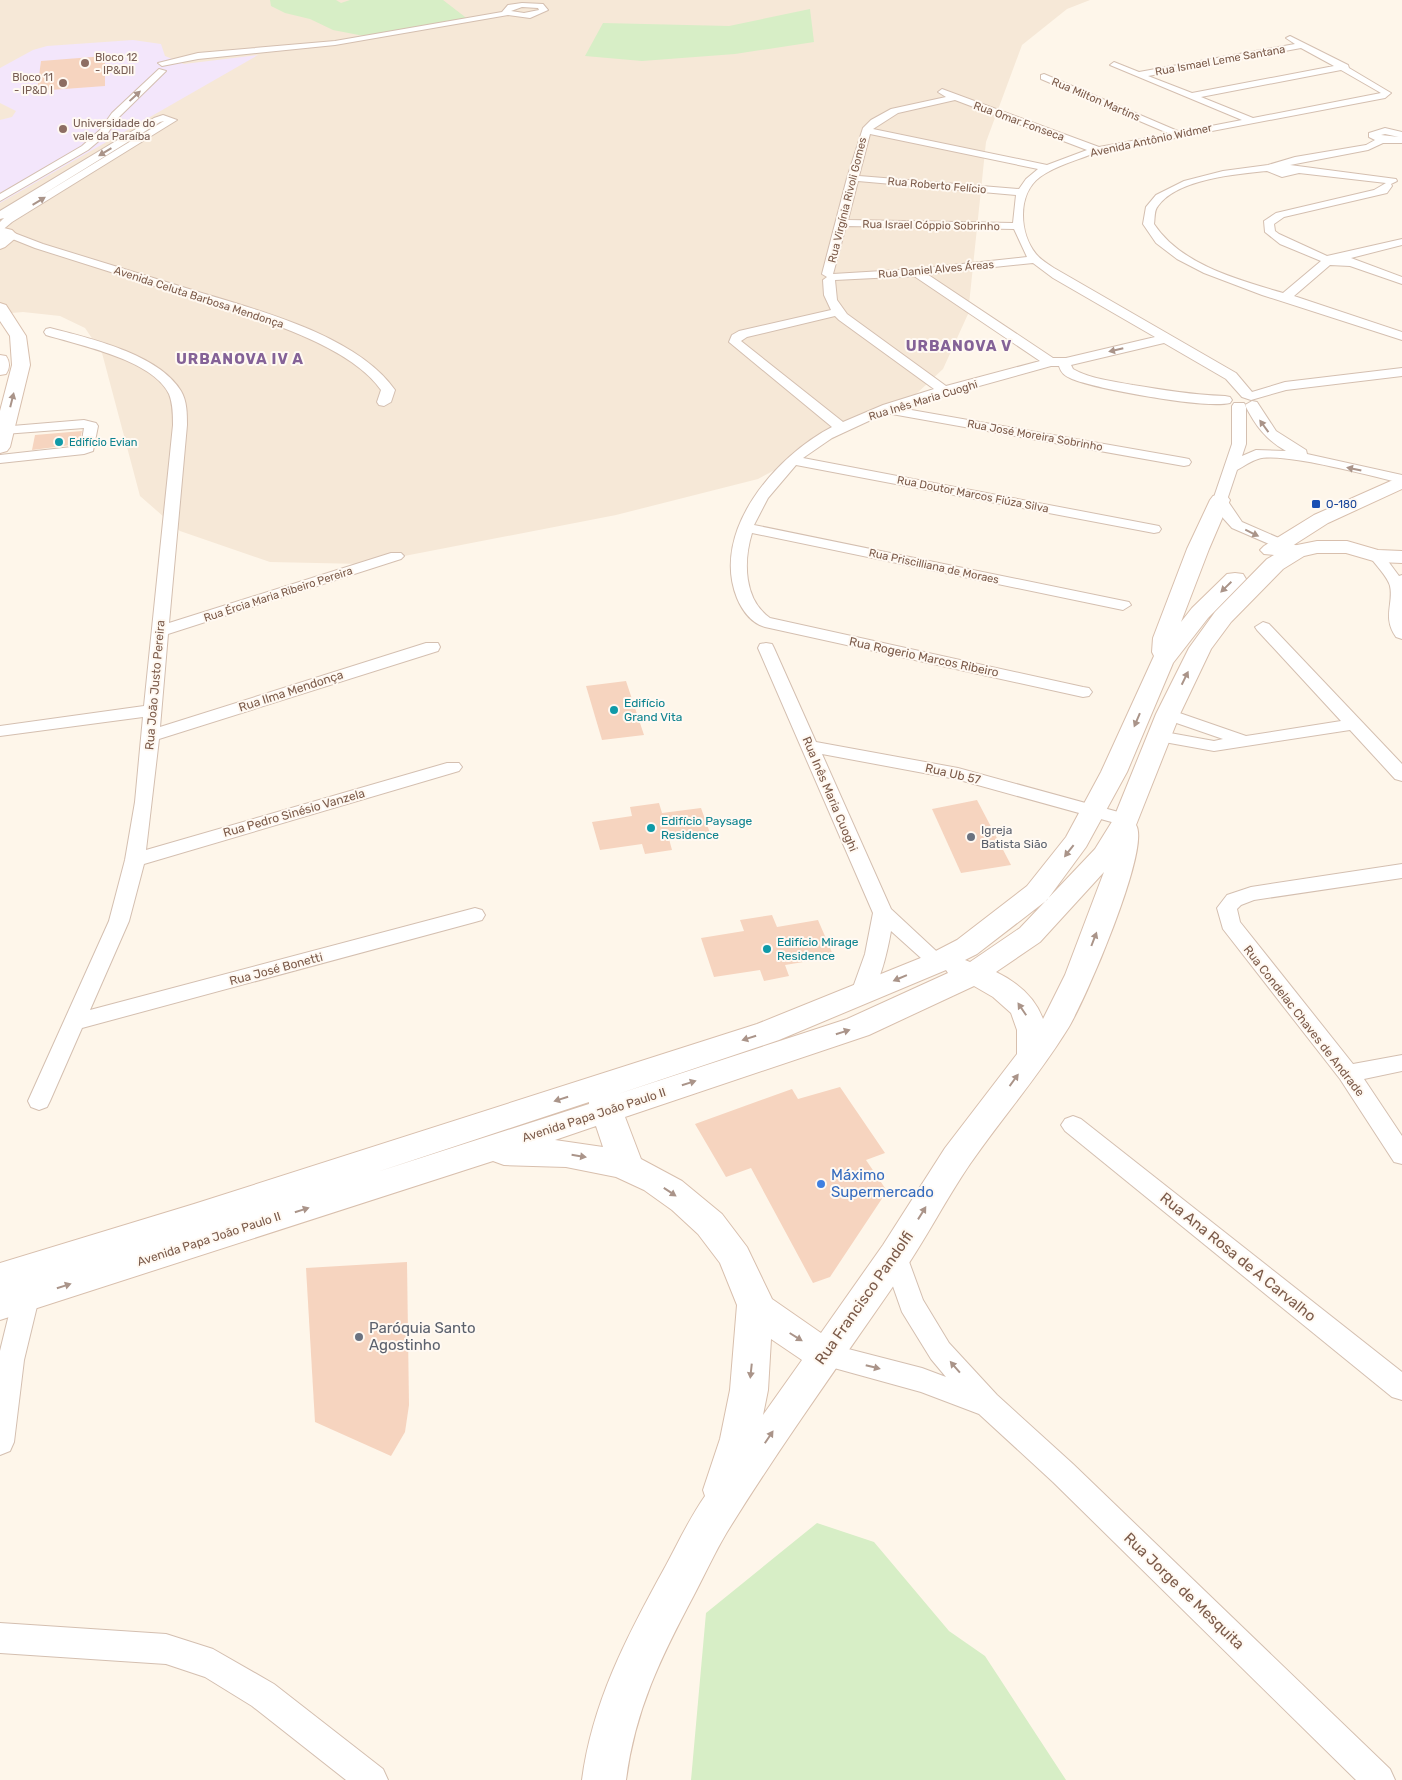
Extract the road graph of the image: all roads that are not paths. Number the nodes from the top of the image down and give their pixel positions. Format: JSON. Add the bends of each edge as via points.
{"nodes":[{"id":1,"x":502,"y":3,"type":"dead end"},
{"id":2,"x":511,"y":7,"type":"edge"},
{"id":3,"x":519,"y":15,"type":"junction"},
{"id":4,"x":1290,"y":38,"type":"dead end"},
{"id":5,"x":1303,"y":45,"type":"junction"},
{"id":6,"x":1114,"y":65,"type":"dead end"},
{"id":7,"x":157,"y":67,"type":"junction"},
{"id":8,"x":1345,"y":67,"type":"junction"},
{"id":9,"x":1138,"y":74,"type":"junction"},
{"id":10,"x":1044,"y":77,"type":"dead end"},
{"id":11,"x":134,"y":83,"type":"dead end"},
{"id":12,"x":941,"y":91,"type":"dead end"},
{"id":13,"x":1192,"y":96,"type":"junction"},
{"id":14,"x":953,"y":98,"type":"junction"},
{"id":15,"x":1251,"y":120,"type":"junction"},
{"id":16,"x":866,"y":130,"type":"junction"},
{"id":17,"x":1176,"y":133,"type":"junction"},
{"id":18,"x":1400,"y":140,"type":"edge"},
{"id":19,"x":1097,"y":150,"type":"junction"},
{"id":20,"x":1048,"y":168,"type":"junction"},
{"id":21,"x":1275,"y":169,"type":"junction"},
{"id":22,"x":1293,"y":170,"type":"junction"},
{"id":23,"x":852,"y":178,"type":"junction"},
{"id":24,"x":1394,"y":186,"type":"edge"},
{"id":25,"x":0,"y":188,"type":"edge"},
{"id":26,"x":1022,"y":192,"type":"junction"},
{"id":27,"x":0,"y":198,"type":"edge"},
{"id":28,"x":0,"y":216,"type":"edge"},
{"id":29,"x":842,"y":223,"type":"junction"},
{"id":30,"x":1019,"y":226,"type":"junction"},
{"id":31,"x":2,"y":236,"type":"edge"},
{"id":32,"x":1402,"y":242,"type":"edge"},
{"id":33,"x":1035,"y":259,"type":"junction"},
{"id":34,"x":1336,"y":260,"type":"junction"},
{"id":35,"x":916,"y":272,"type":"junction"},
{"id":36,"x":831,"y":277,"type":"junction"},
{"id":37,"x":1402,"y":282,"type":"edge"},
{"id":38,"x":1295,"y":299,"type":"junction"},
{"id":39,"x":0,"y":308,"type":"edge"},
{"id":40,"x":838,"y":312,"type":"junction"},
{"id":41,"x":50,"y":332,"type":"dead end"},
{"id":42,"x":1402,"y":336,"type":"edge"},
{"id":43,"x":1164,"y":339,"type":"junction"},
{"id":44,"x":1050,"y":362,"type":"junction"},
{"id":45,"x":1065,"y":363,"type":"junction"},
{"id":46,"x":21,"y":365,"type":"junction"},
{"id":47,"x":0,"y":366,"type":"edge"},
{"id":48,"x":1402,"y":372,"type":"edge"},
{"id":49,"x":1012,"y":374,"type":"junction"},
{"id":50,"x":1076,"y":376,"type":"junction"},
{"id":51,"x":1231,"y":376,"type":"junction"},
{"id":52,"x":945,"y":391,"type":"junction"},
{"id":53,"x":1228,"y":397,"type":"junction"},
{"id":54,"x":1247,"y":400,"type":"junction"},
{"id":55,"x":384,"y":402,"type":"dead end"},
{"id":56,"x":886,"y":409,"type":"junction"},
{"id":57,"x":841,"y":427,"type":"junction"},
{"id":58,"x":2,"y":439,"type":"edge"},
{"id":59,"x":1312,"y":458,"type":"junction"},
{"id":60,"x":0,"y":459,"type":"edge"},
{"id":61,"x":793,"y":460,"type":"junction"},
{"id":62,"x":1184,"y":462,"type":"dead end"},
{"id":63,"x":1232,"y":467,"type":"junction"},
{"id":64,"x":1402,"y":480,"type":"edge"},
{"id":65,"x":1220,"y":500,"type":"junction"},
{"id":66,"x":1321,"y":518,"type":"junction"},
{"id":67,"x":744,"y":527,"type":"junction"},
{"id":68,"x":1154,"y":529,"type":"dead end"},
{"id":69,"x":1347,"y":547,"type":"junction"},
{"id":70,"x":1287,"y":548,"type":"junction"},
{"id":71,"x":396,"y":556,"type":"dead end"},
{"id":72,"x":1377,"y":556,"type":"junction"},
{"id":73,"x":1402,"y":557,"type":"edge"},
{"id":74,"x":1400,"y":583,"type":"edge"},
{"id":75,"x":1123,"y":605,"type":"dead end"},
{"id":76,"x":1399,"y":614,"type":"edge"},
{"id":77,"x":765,"y":622,"type":"joint"},
{"id":78,"x":1263,"y":627,"type":"dead end"},
{"id":79,"x":160,"y":631,"type":"junction"},
{"id":80,"x":1402,"y":634,"type":"edge"},
{"id":81,"x":432,"y":647,"type":"dead end"},
{"id":82,"x":766,"y":648,"type":"dead end"},
{"id":83,"x":1162,"y":662,"type":"junction"},
{"id":84,"x":1083,"y":692,"type":"dead end"},
{"id":85,"x":153,"y":710,"type":"junction"},
{"id":86,"x":1168,"y":714,"type":"junction"},
{"id":87,"x":1355,"y":724,"type":"junction"},
{"id":88,"x":0,"y":730,"type":"edge"},
{"id":89,"x":150,"y":736,"type":"junction"},
{"id":90,"x":1159,"y":736,"type":"junction"},
{"id":91,"x":1242,"y":740,"type":"junction"},
{"id":92,"x":810,"y":746,"type":"junction"},
{"id":93,"x":453,"y":767,"type":"dead end"},
{"id":94,"x":1402,"y":775,"type":"edge"},
{"id":95,"x":1095,"y":810,"type":"junction"},
{"id":96,"x":1126,"y":820,"type":"junction"},
{"id":97,"x":135,"y":860,"type":"junction"},
{"id":98,"x":1402,"y":871,"type":"edge"},
{"id":99,"x":883,"y":914,"type":"junction"},
{"id":100,"x":475,"y":915,"type":"dead end"},
{"id":101,"x":938,"y":962,"type":"junction"},
{"id":102,"x":973,"y":974,"type":"junction"},
{"id":103,"x":862,"y":994,"type":"junction"},
{"id":104,"x":76,"y":1022,"type":"junction"},
{"id":105,"x":1032,"y":1055,"type":"junction"},
{"id":106,"x":1402,"y":1063,"type":"edge"},
{"id":107,"x":1348,"y":1073,"type":"junction"},
{"id":108,"x":604,"y":1098,"type":"junction"},
{"id":109,"x":39,"y":1101,"type":"dead end"},
{"id":110,"x":1073,"y":1125,"type":"dead end"},
{"id":111,"x":478,"y":1153,"type":"junction"},
{"id":112,"x":1402,"y":1156,"type":"edge"},
{"id":113,"x":628,"y":1167,"type":"junction"},
{"id":114,"x":895,"y":1255,"type":"junction"},
{"id":115,"x":0,"y":1278,"type":"edge"},
{"id":116,"x":13,"y":1301,"type":"edge"},
{"id":117,"x":755,"y":1305,"type":"junction"},
{"id":118,"x":825,"y":1355,"type":"junction"},
{"id":119,"x":5,"y":1365,"type":"edge"},
{"id":120,"x":1402,"y":1388,"type":"edge"},
{"id":121,"x":987,"y":1404,"type":"junction"},
{"id":122,"x":0,"y":1442,"type":"edge"},
{"id":123,"x":712,"y":1520,"type":"junction"},
{"id":124,"x":0,"y":1638,"type":"edge"},
{"id":125,"x":372,"y":1780,"type":"edge"},
{"id":126,"x":604,"y":1780,"type":"edge"},
{"id":127,"x":1379,"y":1780,"type":"edge"}],
"edges":[{"from":1,"to":2,"type":"street"},
{"from":2,"to":3,"type":"street"},
{"from":2,"to":3,"type":"street","via":[[540,6],[544,10]]},
{"from":2,"to":7,"type":"street","via":[[335,43],[205,55]]},
{"from":3,"to":7,"type":"street","via":[[336,46],[210,58],[172,68]]},
{"from":4,"to":5,"type":"street","name":"Avenida Antônio Widmer"},
{"from":5,"to":8,"type":"street","name":"Avenida Antônio Widmer"},
{"from":5,"to":9,"type":"street","name":"Rua Ismael Leme Santana"},
{"from":6,"to":9,"type":"street"},
{"from":27,"to":7,"type":"street","one_way":true,"via":[[86,148],[104,132],[114,115]]},
{"from":8,"to":13,"type":"street"},
{"from":8,"to":15,"type":"street","name":"Avenida Antônio Widmer","via":[[1387,93]]},
{"from":9,"to":13,"type":"street"},
{"from":10,"to":17,"type":"street","name":"Rua Milton Martins"},
{"from":11,"to":25,"type":"street","via":[[77,144]]},
{"from":12,"to":14,"type":"street","name":"Rua Omar Fonseca"},
{"from":13,"to":15,"type":"street"},
{"from":14,"to":16,"type":"street","name":"Rua Virgínia Rivoli Gomes","via":[[886,115]]},
{"from":14,"to":19,"type":"street","name":"Rua Omar Fonseca"},
{"from":15,"to":17,"type":"street","name":"Avenida Antônio Widmer"},
{"from":16,"to":20,"type":"street"},
{"from":16,"to":23,"type":"street","name":"Rua Virgínia Rivoli Gomes"},
{"from":17,"to":19,"type":"street","name":"Avenida Antônio Widmer"},
{"from":18,"to":21,"type":"street","via":[[1390,132],[1373,133],[1380,139],[1378,143],[1295,160]]},
{"from":18,"to":22,"type":"street","via":[[1315,158],[1302,162]]},
{"from":19,"to":20,"type":"street","name":"Avenida Antônio Widmer"},
{"from":20,"to":26,"type":"street","name":"Avenida Antônio Widmer"},
{"from":21,"to":22,"type":"street"},
{"from":21,"to":38,"type":"street","via":[[1184,190],[1161,207],[1157,224],[1168,241],[1183,253]]},
{"from":22,"to":24,"type":"street"},
{"from":23,"to":26,"type":"street","name":"Rua Roberto Felício"},
{"from":23,"to":29,"type":"street","name":"Rua Virgínia Rivoli Gomes"},
{"from":24,"to":34,"type":"street","via":[[1280,215],[1268,223],[1276,238]]},
{"from":26,"to":30,"type":"street","via":[[1017,205]]},
{"from":31,"to":28,"type":"street","one_way":true,"via":[[8,220],[172,120],[157,120]]},
{"from":29,"to":30,"type":"street","name":"Rua Israel Cóppio Sobrinho"},
{"from":29,"to":36,"type":"street","name":"Rua Virgínia Rivoli Gomes"},
{"from":30,"to":33,"type":"street","via":[[1020,234]]},
{"from":31,"to":55,"type":"street","name":"Avenida Celuta Barbosa Mendonça","via":[[294,328],[373,373],[388,390]]},
{"from":32,"to":34,"type":"street"},
{"from":33,"to":35,"type":"street","name":"Rua Daniel Alves Áreas"},
{"from":33,"to":43,"type":"street"},
{"from":34,"to":37,"type":"street"},
{"from":34,"to":38,"type":"street"},
{"from":35,"to":36,"type":"street","name":"Rua Daniel Alves Áreas"},
{"from":35,"to":44,"type":"street"},
{"from":36,"to":40,"type":"street","name":"Rua Virgínia Rivoli Gomes","via":[[828,292]]},
{"from":38,"to":42,"type":"street"},
{"from":39,"to":46,"type":"street","via":[[18,336]]},
{"from":40,"to":52,"type":"street"},
{"from":40,"to":57,"type":"street","via":[[743,334],[735,342]]},
{"from":41,"to":79,"type":"street","name":"Rua João Justo Pereira","via":[[144,365],[168,382],[177,398],[180,425]]},
{"from":43,"to":45,"type":"street","name":"Rua Inês Maria Cuoghi","one_way":true},
{"from":43,"to":51,"type":"street"},
{"from":44,"to":45,"type":"street","name":"Rua Inês Maria Cuoghi"},
{"from":44,"to":49,"type":"street","name":"Rua Inês Maria Cuoghi"},
{"from":45,"to":50,"type":"street","via":[[1067,371]]},
{"from":46,"to":47,"type":"street"},
{"from":58,"to":46,"type":"street","one_way":true},
{"from":48,"to":54,"type":"street","name":"Rua Inês Maria Cuoghi","via":[[1285,386]]},
{"from":49,"to":50,"type":"street","name":"Rua Inês Maria Cuoghi"},
{"from":49,"to":52,"type":"street","name":"Rua Inês Maria Cuoghi"},
{"from":50,"to":53,"type":"street","name":"Rua Inês Maria Cuoghi","via":[[1192,399]]},
{"from":51,"to":53,"type":"street"},
{"from":51,"to":54,"type":"street"},
{"from":52,"to":56,"type":"street","name":"Rua Inês Maria Cuoghi"},
{"from":53,"to":54,"type":"street","name":"Rua Inês Maria Cuoghi"},
{"from":59,"to":54,"type":"street","one_way":true,"via":[[1280,443],[1271,435]]},
{"from":54,"to":63,"type":"street"},
{"from":56,"to":57,"type":"street","name":"Rua Inês Maria Cuoghi"},
{"from":56,"to":62,"type":"street","name":"Rua José Moreira Sobrinho"},
{"from":57,"to":61,"type":"street","name":"Rua Inês Maria Cuoghi"},
{"from":58,"to":60,"type":"street","via":[[84,424],[91,426],[88,448],[84,450]]},
{"from":59,"to":63,"type":"street","via":[[1256,454]]},
{"from":64,"to":59,"type":"street","one_way":true},
{"from":61,"to":67,"type":"street","name":"Rua Inês Maria Cuoghi","via":[[764,492]]},
{"from":61,"to":68,"type":"street","name":"Rua Doutor Marcos Fiúza Silva"},
{"from":63,"to":65,"type":"street"},
{"from":64,"to":66,"type":"street"},
{"from":65,"to":70,"type":"street","one_way":true,"via":[[1237,525]]},
{"from":65,"to":83,"type":"street","via":[[1164,638]]},
{"from":66,"to":69,"type":"street","via":[[1327,530]]},
{"from":66,"to":70,"type":"street"},
{"from":67,"to":75,"type":"street","name":"Rua Priscilliana de Moraes"},
{"from":67,"to":77,"type":"street","name":"Rua Inês Maria Cuoghi","via":[[739,569],[742,591],[754,615]]},
{"from":69,"to":70,"type":"street"},
{"from":69,"to":72,"type":"street"},
{"from":70,"to":83,"type":"street","one_way":true,"via":[[1234,580],[1200,612]]},
{"from":86,"to":70,"type":"street","one_way":true,"via":[[1200,648],[1223,617]]},
{"from":71,"to":79,"type":"street","name":"Rua Ércia Maria Ribeiro Pereira"},
{"from":72,"to":73,"type":"street"},
{"from":72,"to":74,"type":"street"},
{"from":74,"to":76,"type":"street"},
{"from":76,"to":80,"type":"street"},
{"from":77,"to":84,"type":"street","name":"Rua Rogerio Marcos Ribeiro"},
{"from":78,"to":87,"type":"street"},
{"from":79,"to":85,"type":"street","name":"Rua João Justo Pereira"},
{"from":81,"to":89,"type":"street","name":"Rua Ilma Mendonça"},
{"from":82,"to":92,"type":"street","name":"Rua Inês Maria Cuoghi"},
{"from":83,"to":95,"type":"street","name":"Avenida Papa João Paulo II","one_way":true},
{"from":85,"to":88,"type":"street"},
{"from":85,"to":89,"type":"street","name":"Rua João Justo Pereira"},
{"from":86,"to":90,"type":"street"},
{"from":86,"to":91,"type":"street"},
{"from":87,"to":91,"type":"street"},
{"from":87,"to":94,"type":"street"},
{"from":89,"to":97,"type":"street","name":"Rua João Justo Pereira"},
{"from":90,"to":91,"type":"street","via":[[1214,746]]},
{"from":90,"to":96,"type":"street"},
{"from":92,"to":95,"type":"street","name":"Rua Ub 57","via":[[958,774]]},
{"from":92,"to":99,"type":"street","name":"Rua Inês Maria Cuoghi"},
{"from":93,"to":97,"type":"street","name":"Rua Pedro Sinésio Vanzela"},
{"from":95,"to":96,"type":"street","name":"Rua Ub 57"},
{"from":95,"to":101,"type":"street","name":"Avenida Papa João Paulo II","one_way":true,"via":[[1077,841],[1037,893],[967,947]]},
{"from":96,"to":102,"type":"street","name":"Avenida Papa João Paulo II","via":[[1104,855],[1030,935]]},
{"from":105,"to":96,"type":"street","name":"Rua Francisco Pandolfi","one_way":true,"via":[[1056,1024],[1080,975],[1125,847]]},
{"from":97,"to":104,"type":"street","name":"Rua João Justo Pereira","via":[[119,921]]},
{"from":98,"to":107,"type":"street","name":"Rua Condelac Chaves de Andrade","via":[[1251,894],[1234,900],[1227,908],[1230,924]]},
{"from":99,"to":101,"type":"street","name":"Rua Inês Maria Cuoghi"},
{"from":99,"to":103,"type":"street","name":"Rua Inês Maria Cuoghi","via":[[880,942]]},
{"from":100,"to":104,"type":"street","name":"Rua José Bonetti"},
{"from":101,"to":102,"type":"street"},
{"from":101,"to":103,"type":"street","name":"Avenida Papa João Paulo II","one_way":true},
{"from":105,"to":102,"type":"street","one_way":true,"via":[[1031,1027],[1023,1007],[1002,987]]},
{"from":108,"to":102,"type":"street","name":"Avenida Papa João Paulo II","one_way":true,"via":[[858,1027]]},
{"from":103,"to":108,"type":"street","name":"Avenida Papa João Paulo II","one_way":true},
{"from":104,"to":109,"type":"street","name":"Rua João Justo Pereira"},
{"from":114,"to":105,"type":"street","name":"Rua Francisco Pandolfi","one_way":true,"via":[[957,1157]]},
{"from":106,"to":107,"type":"street"},
{"from":107,"to":112,"type":"street","name":"Rua Condelac Chaves de Andrade"},
{"from":108,"to":111,"type":"street","name":"Avenida Papa João Paulo II"},
{"from":108,"to":113,"type":"street"},
{"from":108,"to":115,"type":"street","name":"Avenida Papa João Paulo II","one_way":true},
{"from":110,"to":120,"type":"street","name":"Rua Ana Rosa de A Carvalho"},
{"from":111,"to":113,"type":"street","one_way":true,"via":[[533,1152],[580,1156]]},
{"from":116,"to":111,"type":"street","name":"Avenida Papa João Paulo II","one_way":true},
{"from":113,"to":117,"type":"street","one_way":true,"via":[[701,1213],[730,1249]]},
{"from":114,"to":118,"type":"street","name":"Rua Francisco Pandolfi"},
{"from":121,"to":114,"type":"street","name":"Rua Jorge de Mesquita","one_way":true,"via":[[940,1350],[912,1304]]},
{"from":116,"to":119,"type":"street"},
{"from":117,"to":118,"type":"street","one_way":true},
{"from":117,"to":123,"type":"street","one_way":true,"via":[[747,1398],[739,1439]]},
{"from":118,"to":121,"type":"street","name":"Rua Jorge de Mesquita","one_way":true,"via":[[922,1380]]},
{"from":123,"to":118,"type":"street","name":"Rua Francisco Pandolfi","one_way":true},
{"from":119,"to":122,"type":"street"},
{"from":121,"to":127,"type":"street","name":"Rua Jorge de Mesquita","via":[[1063,1473]]},
{"from":123,"to":126,"type":"street","name":"Rua Francisco Pandolfi","via":[[654,1628],[623,1696],[608,1749]]},
{"from":124,"to":125,"type":"street","via":[[166,1649],[213,1664],[263,1695]]}]}
